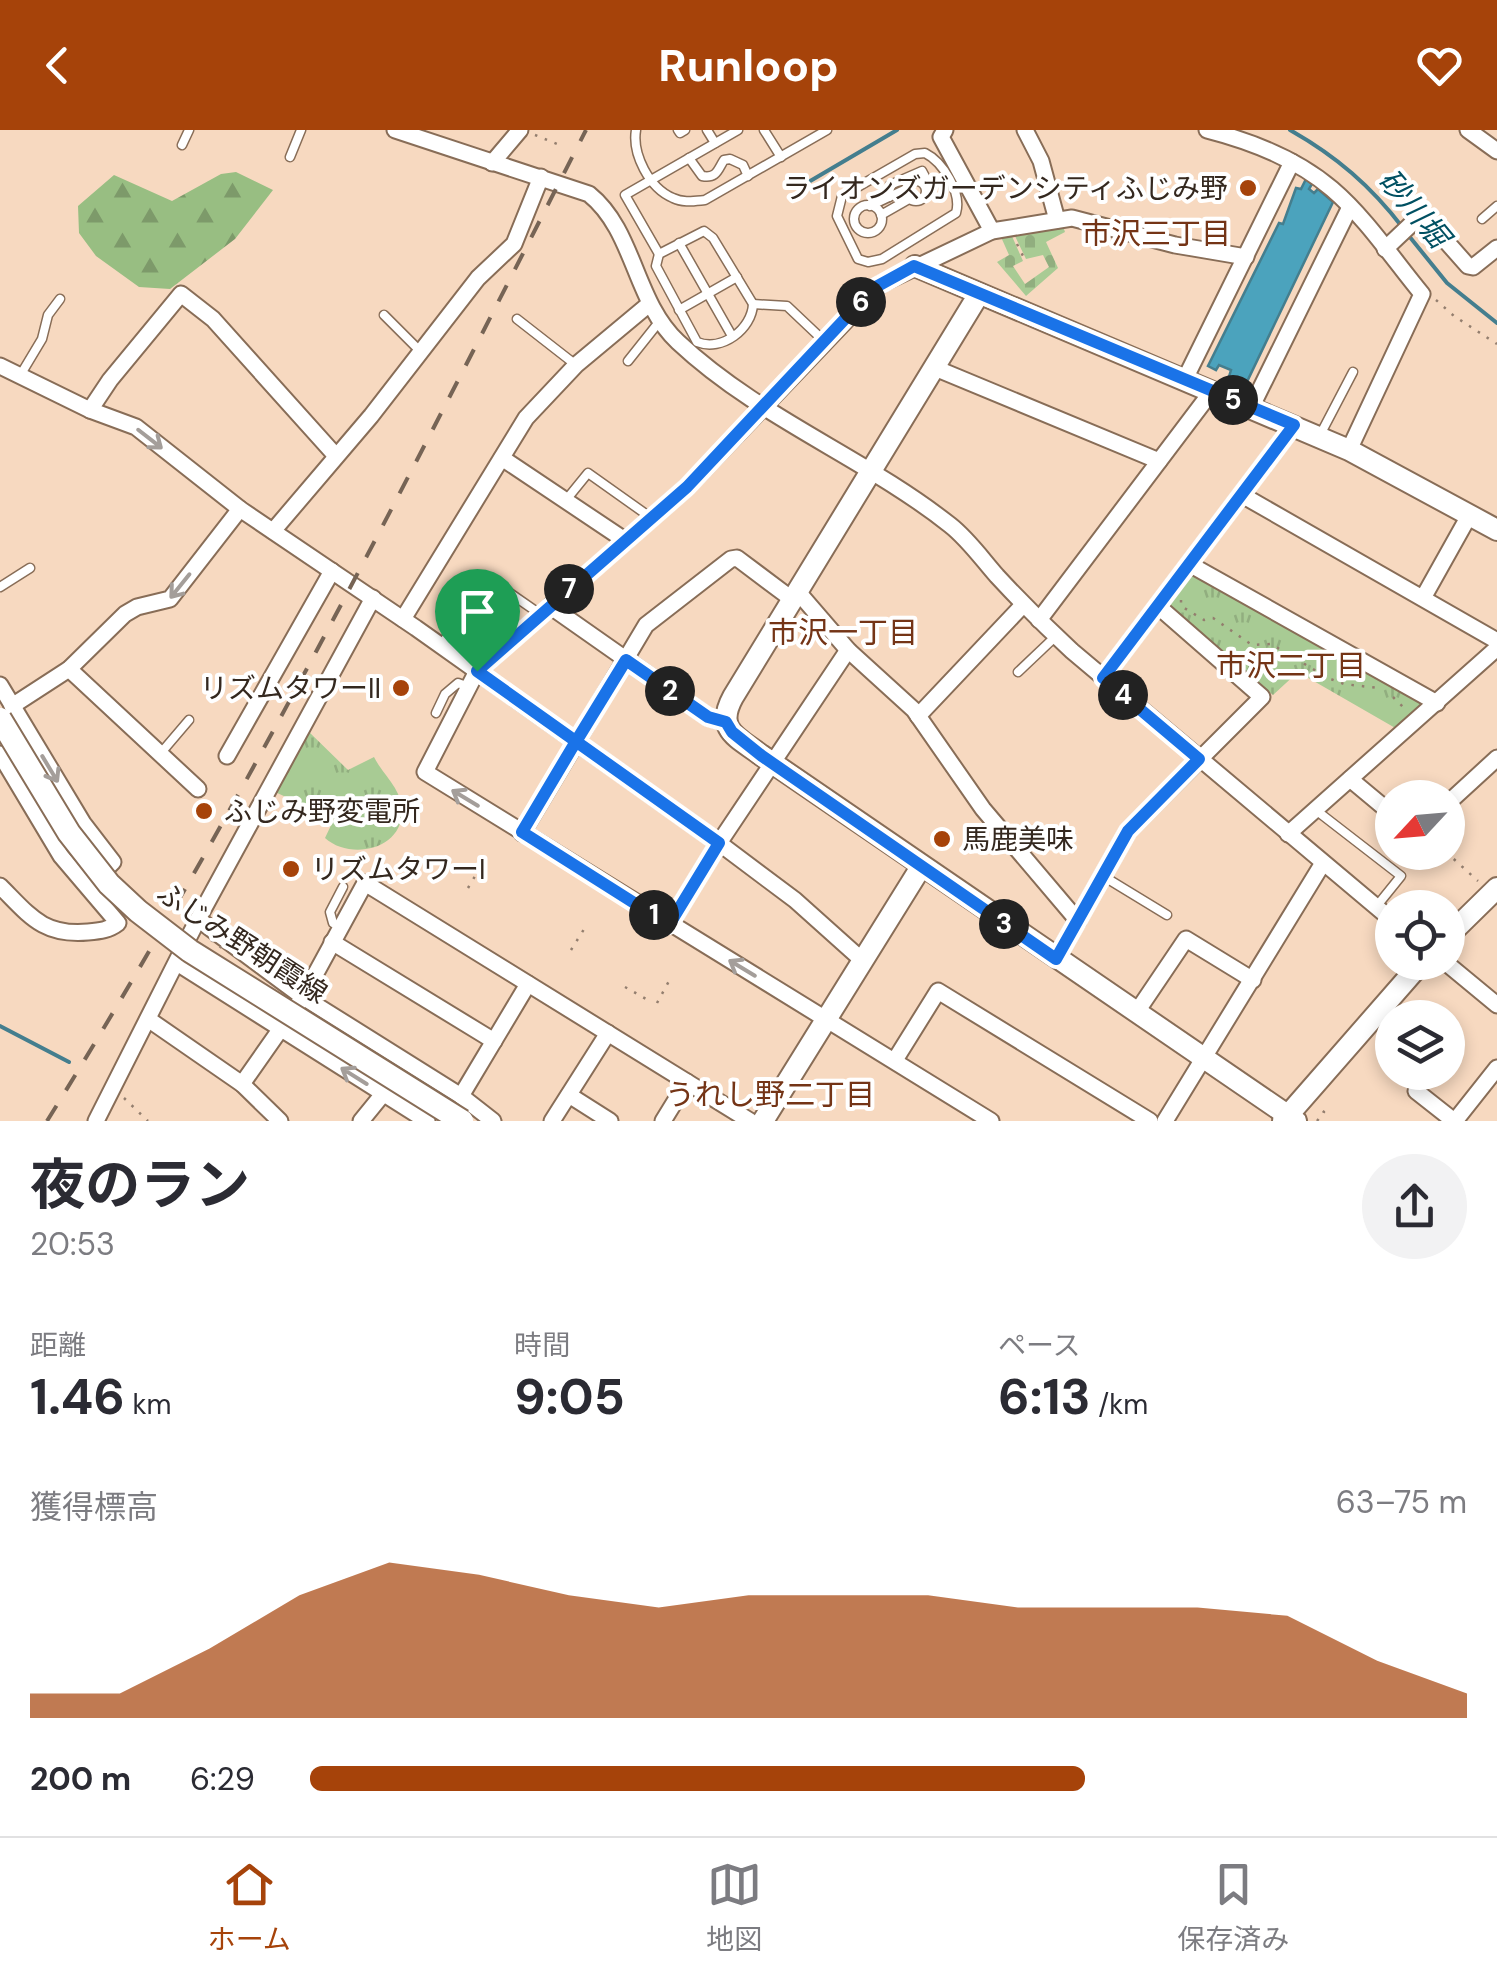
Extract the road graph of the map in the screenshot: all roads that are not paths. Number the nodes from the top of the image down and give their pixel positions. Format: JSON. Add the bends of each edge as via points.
{"nodes":[{"id":1,"x":190,"y":130,"type":"edge"},
{"id":2,"x":301,"y":130,"type":"edge"},
{"id":3,"x":520,"y":130,"type":"edge"},
{"id":4,"x":678,"y":130,"type":"edge"},
{"id":5,"x":686,"y":130,"type":"edge"},
{"id":6,"x":707,"y":130,"type":"edge"},
{"id":7,"x":738,"y":130,"type":"edge"},
{"id":8,"x":764,"y":130,"type":"edge"},
{"id":9,"x":827,"y":130,"type":"edge"},
{"id":10,"x":945,"y":130,"type":"edge"},
{"id":11,"x":1026,"y":130,"type":"edge"},
{"id":12,"x":1207,"y":130,"type":"edge"},
{"id":13,"x":1468,"y":130,"type":"edge"},
{"id":14,"x":403,"y":131,"type":"edge"},
{"id":15,"x":637,"y":131,"type":"edge"},
{"id":16,"x":715,"y":143,"type":"junction"},
{"id":17,"x":182,"y":145,"type":"dead end"},
{"id":18,"x":1497,"y":151,"type":"edge"},
{"id":19,"x":290,"y":157,"type":"dead end"},
{"id":20,"x":781,"y":157,"type":"junction"},
{"id":21,"x":689,"y":158,"type":"junction"},
{"id":22,"x":1292,"y":162,"type":"junction"},
{"id":23,"x":492,"y":163,"type":"junction"},
{"id":24,"x":748,"y":176,"type":"junction"},
{"id":25,"x":947,"y":176,"type":"junction"},
{"id":26,"x":541,"y":177,"type":"junction"},
{"id":27,"x":652,"y":180,"type":"junction"},
{"id":28,"x":889,"y":197,"type":"junction"},
{"id":29,"x":870,"y":206,"type":"junction"},
{"id":30,"x":1497,"y":206,"type":"edge"},
{"id":31,"x":1350,"y":207,"type":"junction"},
{"id":32,"x":881,"y":215,"type":"junction"},
{"id":33,"x":1057,"y":220,"type":"junction"},
{"id":34,"x":1482,"y":220,"type":"dead end"},
{"id":35,"x":992,"y":231,"type":"junction"},
{"id":36,"x":679,"y":243,"type":"junction"},
{"id":37,"x":1389,"y":244,"type":"junction"},
{"id":38,"x":1497,"y":248,"type":"edge"},
{"id":39,"x":659,"y":254,"type":"junction"},
{"id":40,"x":1246,"y":258,"type":"junction"},
{"id":41,"x":882,"y":259,"type":"junction"},
{"id":42,"x":914,"y":266,"type":"junction"},
{"id":43,"x":736,"y":277,"type":"junction"},
{"id":44,"x":891,"y":278,"type":"junction"},
{"id":45,"x":710,"y":294,"type":"junction"},
{"id":46,"x":980,"y":294,"type":"junction"},
{"id":47,"x":60,"y":299,"type":"dead end"},
{"id":48,"x":753,"y":304,"type":"junction"},
{"id":49,"x":648,"y":305,"type":"junction"},
{"id":50,"x":679,"y":310,"type":"junction"},
{"id":51,"x":384,"y":316,"type":"dead end"},
{"id":52,"x":517,"y":319,"type":"dead end"},
{"id":53,"x":659,"y":322,"type":"junction"},
{"id":54,"x":732,"y":336,"type":"junction"},
{"id":55,"x":824,"y":342,"type":"junction"},
{"id":56,"x":420,"y":352,"type":"junction"},
{"id":57,"x":628,"y":362,"type":"dead end"},
{"id":58,"x":576,"y":364,"type":"junction"},
{"id":59,"x":0,"y":366,"type":"edge"},
{"id":60,"x":936,"y":368,"type":"junction"},
{"id":61,"x":1352,"y":372,"type":"dead end"},
{"id":62,"x":20,"y":376,"type":"junction"},
{"id":63,"x":1185,"y":379,"type":"junction"},
{"id":64,"x":1212,"y":391,"type":"junction"},
{"id":65,"x":760,"y":408,"type":"junction"},
{"id":66,"x":1251,"y":408,"type":"junction"},
{"id":67,"x":90,"y":410,"type":"junction"},
{"id":68,"x":1294,"y":425,"type":"junction"},
{"id":69,"x":1319,"y":437,"type":"junction"},
{"id":70,"x":1349,"y":450,"type":"junction"},
{"id":71,"x":336,"y":456,"type":"junction"},
{"id":72,"x":502,"y":458,"type":"junction"},
{"id":73,"x":1158,"y":461,"type":"junction"},
{"id":74,"x":872,"y":472,"type":"junction"},
{"id":75,"x":1242,"y":494,"type":"junction"},
{"id":76,"x":566,"y":500,"type":"junction"},
{"id":77,"x":240,"y":510,"type":"junction"},
{"id":78,"x":1470,"y":514,"type":"junction"},
{"id":79,"x":652,"y":519,"type":"junction"},
{"id":80,"x":272,"y":530,"type":"junction"},
{"id":81,"x":1497,"y":530,"type":"edge"},
{"id":82,"x":626,"y":540,"type":"junction"},
{"id":83,"x":1190,"y":564,"type":"junction"},
{"id":84,"x":30,"y":568,"type":"dead end"},
{"id":85,"x":332,"y":571,"type":"junction"},
{"id":86,"x":0,"y":588,"type":"edge"},
{"id":87,"x":796,"y":596,"type":"junction"},
{"id":88,"x":373,"y":598,"type":"junction"},
{"id":89,"x":1423,"y":598,"type":"junction"},
{"id":90,"x":1023,"y":604,"type":"junction"},
{"id":91,"x":1159,"y":608,"type":"junction"},
{"id":92,"x":546,"y":609,"type":"junction"},
{"id":93,"x":403,"y":619,"type":"junction"},
{"id":94,"x":1039,"y":620,"type":"junction"},
{"id":95,"x":1056,"y":636,"type":"junction"},
{"id":96,"x":1497,"y":644,"type":"edge"},
{"id":97,"x":441,"y":645,"type":"junction"},
{"id":98,"x":848,"y":650,"type":"junction"},
{"id":99,"x":626,"y":660,"type":"junction"},
{"id":100,"x":69,"y":669,"type":"junction"},
{"id":101,"x":477,"y":671,"type":"junction"},
{"id":102,"x":1018,"y":672,"type":"dead end"},
{"id":103,"x":1103,"y":678,"type":"junction"},
{"id":104,"x":0,"y":685,"type":"edge"},
{"id":105,"x":469,"y":688,"type":"junction"},
{"id":106,"x":1437,"y":703,"type":"junction"},
{"id":107,"x":6,"y":712,"type":"edge"},
{"id":108,"x":436,"y":713,"type":"dead end"},
{"id":109,"x":918,"y":716,"type":"junction"},
{"id":110,"x":189,"y":720,"type":"dead end"},
{"id":111,"x":726,"y":722,"type":"junction"},
{"id":112,"x":576,"y":741,"type":"junction"},
{"id":113,"x":0,"y":754,"type":"edge"},
{"id":114,"x":160,"y":754,"type":"junction"},
{"id":115,"x":227,"y":756,"type":"dead end"},
{"id":116,"x":1497,"y":758,"type":"edge"},
{"id":117,"x":1199,"y":759,"type":"junction"},
{"id":118,"x":772,"y":763,"type":"junction"},
{"id":119,"x":1350,"y":779,"type":"junction"},
{"id":120,"x":1465,"y":787,"type":"edge"},
{"id":121,"x":198,"y":789,"type":"dead end"},
{"id":122,"x":1375,"y":800,"type":"edge"},
{"id":123,"x":1316,"y":810,"type":"junction"},
{"id":124,"x":522,"y":832,"type":"junction"},
{"id":125,"x":1288,"y":834,"type":"junction"},
{"id":126,"x":719,"y":843,"type":"junction"},
{"id":127,"x":1323,"y":863,"type":"junction"},
{"id":128,"x":921,"y":866,"type":"junction"},
{"id":129,"x":1103,"y":876,"type":"junction"},
{"id":130,"x":0,"y":886,"type":"edge"},
{"id":131,"x":343,"y":887,"type":"dead end"},
{"id":132,"x":1490,"y":887,"type":"edge"},
{"id":133,"x":86,"y":889,"type":"junction"},
{"id":134,"x":1389,"y":890,"type":"edge"},
{"id":135,"x":1375,"y":906,"type":"edge"},
{"id":136,"x":1166,"y":915,"type":"dead end"},
{"id":137,"x":1465,"y":916,"type":"edge"},
{"id":138,"x":198,"y":919,"type":"junction"},
{"id":139,"x":1078,"y":921,"type":"junction"},
{"id":140,"x":669,"y":925,"type":"junction"},
{"id":141,"x":340,"y":927,"type":"junction"},
{"id":142,"x":332,"y":942,"type":"junction"},
{"id":143,"x":1056,"y":959,"type":"junction"},
{"id":144,"x":862,"y":960,"type":"junction"},
{"id":145,"x":176,"y":963,"type":"junction"},
{"id":146,"x":1465,"y":979,"type":"edge"},
{"id":147,"x":1252,"y":980,"type":"junction"},
{"id":148,"x":528,"y":984,"type":"junction"},
{"id":149,"x":303,"y":998,"type":"junction"},
{"id":150,"x":1497,"y":1005,"type":"edge"},
{"id":151,"x":1136,"y":1013,"type":"junction"},
{"id":152,"x":148,"y":1018,"type":"junction"},
{"id":153,"x":826,"y":1018,"type":"junction"},
{"id":154,"x":1375,"y":1028,"type":"edge"},
{"id":155,"x":282,"y":1030,"type":"junction"},
{"id":156,"x":608,"y":1033,"type":"junction"},
{"id":157,"x":494,"y":1041,"type":"junction"},
{"id":158,"x":1204,"y":1059,"type":"junction"},
{"id":159,"x":894,"y":1060,"type":"junction"},
{"id":160,"x":1497,"y":1068,"type":"edge"},
{"id":161,"x":688,"y":1082,"type":"junction"},
{"id":162,"x":242,"y":1084,"type":"junction"},
{"id":163,"x":1416,"y":1090,"type":"edge"},
{"id":164,"x":384,"y":1094,"type":"junction"},
{"id":165,"x":568,"y":1095,"type":"junction"},
{"id":166,"x":461,"y":1096,"type":"junction"},
{"id":167,"x":1289,"y":1119,"type":"edge"},
{"id":168,"x":96,"y":1121,"type":"edge"},
{"id":169,"x":280,"y":1121,"type":"edge"},
{"id":170,"x":361,"y":1121,"type":"edge"},
{"id":171,"x":427,"y":1121,"type":"edge"},
{"id":172,"x":462,"y":1121,"type":"edge"},
{"id":173,"x":493,"y":1121,"type":"edge"},
{"id":174,"x":552,"y":1121,"type":"edge"},
{"id":175,"x":610,"y":1121,"type":"edge"},
{"id":176,"x":663,"y":1121,"type":"edge"},
{"id":177,"x":750,"y":1121,"type":"edge"},
{"id":178,"x":763,"y":1121,"type":"edge"},
{"id":179,"x":991,"y":1121,"type":"edge"},
{"id":180,"x":1150,"y":1121,"type":"edge"},
{"id":181,"x":1164,"y":1121,"type":"edge"},
{"id":182,"x":1454,"y":1121,"type":"edge"}],
"edges":[{"from":1,"to":17,"type":"lane"},
{"from":2,"to":19,"type":"lane"},
{"from":3,"to":23,"type":"street"},
{"from":4,"to":5,"type":"lane"},
{"from":6,"to":16,"type":"lane"},
{"from":7,"to":16,"type":"lane"},
{"from":8,"to":20,"type":"lane"},
{"from":9,"to":20,"type":"lane"},
{"from":10,"to":35,"type":"street","via":[[941,137]]},
{"from":11,"to":33,"type":"street","via":[[1042,161]]},
{"from":12,"to":22,"type":"street"},
{"from":13,"to":18,"type":"street"},
{"from":14,"to":23,"type":"street"},
{"from":15,"to":27,"type":"lane","via":[[634,145]]},
{"from":16,"to":21,"type":"lane"},
{"from":20,"to":24,"type":"lane"},
{"from":21,"to":24,"type":"lane","via":[[702,176],[714,176],[730,158]]},
{"from":21,"to":27,"type":"lane"},
{"from":22,"to":31,"type":"street"},
{"from":22,"to":40,"type":"street"},
{"from":23,"to":26,"type":"street"},
{"from":24,"to":27,"type":"lane","via":[[705,200],[687,202]]},
{"from":25,"to":28,"type":"lane","via":[[930,186],[922,170],[890,185]]},
{"from":25,"to":41,"type":"lane","via":[[958,199],[956,213]]},
{"from":25,"to":41,"type":"lane","via":[[936,159],[920,153],[842,196],[837,216],[855,255],[868,262]]},
{"from":26,"to":49,"type":"street","via":[[596,200],[614,224]]},
{"from":26,"to":56,"type":"street","via":[[514,244]]},
{"from":27,"to":39,"type":"lane","via":[[626,195]]},
{"from":28,"to":29,"type":"lane"},
{"from":28,"to":32,"type":"lane","via":[[908,194]]},
{"from":29,"to":32,"type":"lane"},
{"from":29,"to":32,"type":"lane","via":[[855,213],[860,231],[877,229]]},
{"from":30,"to":34,"type":"lane"},
{"from":31,"to":37,"type":"street"},
{"from":31,"to":66,"type":"street"},
{"from":33,"to":35,"type":"street"},
{"from":33,"to":40,"type":"street"},
{"from":35,"to":42,"type":"street"},
{"from":36,"to":39,"type":"lane"},
{"from":36,"to":43,"type":"lane","via":[[704,231]]},
{"from":36,"to":45,"type":"lane"},
{"from":37,"to":38,"type":"street","via":[[1422,214],[1468,266]]},
{"from":37,"to":70,"type":"street","via":[[1422,298]]},
{"from":39,"to":50,"type":"lane","via":[[656,266]]},
{"from":40,"to":63,"type":"street"},
{"from":41,"to":44,"type":"lane"},
{"from":42,"to":44,"type":"street"},
{"from":42,"to":46,"type":"street"},
{"from":43,"to":45,"type":"lane"},
{"from":43,"to":48,"type":"lane"},
{"from":44,"to":55,"type":"street"},
{"from":45,"to":50,"type":"lane"},
{"from":45,"to":54,"type":"lane"},
{"from":46,"to":60,"type":"street"},
{"from":46,"to":63,"type":"street"},
{"from":47,"to":62,"type":"lane"},
{"from":48,"to":54,"type":"lane","via":[[745,328]]},
{"from":48,"to":55,"type":"lane","via":[[787,306]]},
{"from":49,"to":53,"type":"street"},
{"from":49,"to":58,"type":"street"},
{"from":50,"to":54,"type":"lane","via":[[697,342],[706,346]]},
{"from":51,"to":56,"type":"lane"},
{"from":52,"to":58,"type":"lane"},
{"from":53,"to":57,"type":"lane"},
{"from":53,"to":65,"type":"street"},
{"from":55,"to":65,"type":"street"},
{"from":56,"to":71,"type":"street"},
{"from":58,"to":72,"type":"street","via":[[526,418]]},
{"from":59,"to":62,"type":"street"},
{"from":60,"to":73,"type":"street"},
{"from":60,"to":74,"type":"street"},
{"from":61,"to":69,"type":"lane"},
{"from":62,"to":67,"type":"street"},
{"from":63,"to":64,"type":"street"},
{"from":64,"to":66,"type":"street"},
{"from":64,"to":73,"type":"street"},
{"from":65,"to":74,"type":"street"},
{"from":65,"to":79,"type":"street"},
{"from":66,"to":68,"type":"street"},
{"from":67,"to":71,"type":"street","via":[[181,294],[213,319]]},
{"from":67,"to":77,"type":"street","one_way":true,"via":[[136,427]]},
{"from":68,"to":69,"type":"street"},
{"from":68,"to":75,"type":"street"},
{"from":69,"to":70,"type":"street"},
{"from":70,"to":78,"type":"street"},
{"from":71,"to":80,"type":"street"},
{"from":72,"to":76,"type":"street"},
{"from":72,"to":93,"type":"street"},
{"from":73,"to":94,"type":"street"},
{"from":74,"to":87,"type":"street"},
{"from":74,"to":90,"type":"street","via":[[954,528]]},
{"from":75,"to":83,"type":"street"},
{"from":75,"to":89,"type":"street"},
{"from":76,"to":79,"type":"lane","via":[[588,474]]},
{"from":76,"to":82,"type":"street"},
{"from":77,"to":80,"type":"street"},
{"from":77,"to":100,"type":"street","one_way":true,"via":[[170,599],[124,614]]},
{"from":78,"to":81,"type":"street"},
{"from":78,"to":89,"type":"street"},
{"from":79,"to":82,"type":"street"},
{"from":80,"to":85,"type":"street"},
{"from":82,"to":92,"type":"street"},
{"from":83,"to":91,"type":"street"},
{"from":83,"to":106,"type":"street"},
{"from":84,"to":86,"type":"lane"},
{"from":85,"to":88,"type":"street"},
{"from":85,"to":115,"type":"street"},
{"from":87,"to":98,"type":"street"},
{"from":87,"to":99,"type":"street","via":[[731,559],[650,621]]},
{"from":87,"to":111,"type":"street","via":[[733,697]]},
{"from":88,"to":93,"type":"street"},
{"from":88,"to":138,"type":"street"},
{"from":89,"to":96,"type":"street"},
{"from":90,"to":94,"type":"street"},
{"from":90,"to":109,"type":"street"},
{"from":91,"to":103,"type":"street"},
{"from":91,"to":117,"type":"street","via":[[1262,697]]},
{"from":92,"to":97,"type":"lane","via":[[486,581]]},
{"from":92,"to":99,"type":"street","via":[[557,610]]},
{"from":92,"to":101,"type":"street"},
{"from":93,"to":97,"type":"street"},
{"from":94,"to":95,"type":"street"},
{"from":95,"to":102,"type":"lane"},
{"from":95,"to":103,"type":"street"},
{"from":96,"to":106,"type":"street"},
{"from":97,"to":101,"type":"street"},
{"from":98,"to":109,"type":"street"},
{"from":98,"to":118,"type":"street"},
{"from":99,"to":111,"type":"street","via":[[708,717]]},
{"from":99,"to":112,"type":"street"},
{"from":100,"to":107,"type":"street"},
{"from":100,"to":114,"type":"street"},
{"from":101,"to":105,"type":"street"},
{"from":101,"to":112,"type":"street"},
{"from":103,"to":117,"type":"street"},
{"from":104,"to":107,"type":"street"},
{"from":105,"to":108,"type":"lane","via":[[452,686]]},
{"from":124,"to":105,"type":"street","one_way":true,"via":[[425,774]]},
{"from":106,"to":119,"type":"street"},
{"from":107,"to":133,"type":"street","one_way":true,"via":[[114,862]]},
{"from":107,"to":172,"type":"main road","name":"ふじみ野朝霞線","bridge":true,"via":[[70,833],[138,911],[190,951]]},
{"from":109,"to":139,"type":"street","via":[[984,809]]},
{"from":110,"to":114,"type":"lane"},
{"from":111,"to":118,"type":"street"},
{"from":112,"to":124,"type":"street"},
{"from":112,"to":126,"type":"street"},
{"from":113,"to":133,"type":"street"},
{"from":114,"to":121,"type":"street"},
{"from":116,"to":120,"type":"street"},
{"from":117,"to":125,"type":"street"},
{"from":117,"to":129,"type":"street","via":[[1128,831]]},
{"from":118,"to":126,"type":"street"},
{"from":118,"to":128,"type":"street"},
{"from":119,"to":122,"type":"street"},
{"from":119,"to":123,"type":"street"},
{"from":123,"to":125,"type":"street"},
{"from":123,"to":134,"type":"lane","via":[[1400,876]]},
{"from":124,"to":140,"type":"street"},
{"from":125,"to":127,"type":"street"},
{"from":126,"to":140,"type":"street"},
{"from":126,"to":144,"type":"street"},
{"from":127,"to":135,"type":"street"},
{"from":127,"to":147,"type":"street"},
{"from":128,"to":143,"type":"street"},
{"from":128,"to":144,"type":"street"},
{"from":129,"to":136,"type":"lane"},
{"from":129,"to":139,"type":"street"},
{"from":130,"to":133,"type":"street","via":[[52,932],[102,931],[118,923]]},
{"from":131,"to":141,"type":"lane","via":[[330,912]]},
{"from":132,"to":137,"type":"street"},
{"from":138,"to":145,"type":"street"},
{"from":138,"to":149,"type":"street"},
{"from":139,"to":143,"type":"street"},
{"from":153,"to":140,"type":"street","one_way":true},
{"from":141,"to":142,"type":"street"},
{"from":141,"to":148,"type":"street","via":[[365,883]]},
{"from":142,"to":149,"type":"street"},
{"from":142,"to":157,"type":"street"},
{"from":143,"to":151,"type":"street"},
{"from":144,"to":153,"type":"street"},
{"from":145,"to":152,"type":"street"},
{"from":145,"to":155,"type":"street"},
{"from":146,"to":150,"type":"street"},
{"from":147,"to":151,"type":"street","via":[[1186,939]]},
{"from":147,"to":158,"type":"street"},
{"from":148,"to":156,"type":"street"},
{"from":148,"to":157,"type":"street"},
{"from":149,"to":155,"type":"street"},
{"from":149,"to":166,"type":"street"},
{"from":151,"to":158,"type":"street"},
{"from":152,"to":162,"type":"street"},
{"from":152,"to":168,"type":"street"},
{"from":153,"to":159,"type":"street"},
{"from":153,"to":178,"type":"street"},
{"from":154,"to":167,"type":"street"},
{"from":155,"to":162,"type":"street"},
{"from":164,"to":155,"type":"street","one_way":true},
{"from":156,"to":161,"type":"street"},
{"from":156,"to":165,"type":"street"},
{"from":157,"to":166,"type":"street"},
{"from":158,"to":167,"type":"street"},
{"from":158,"to":181,"type":"street"},
{"from":159,"to":179,"type":"street","via":[[967,1112]]},
{"from":159,"to":180,"type":"street","via":[[938,990]]},
{"from":160,"to":182,"type":"street"},
{"from":161,"to":176,"type":"street"},
{"from":161,"to":177,"type":"street"},
{"from":162,"to":169,"type":"street"},
{"from":163,"to":182,"type":"street"},
{"from":164,"to":170,"type":"street"},
{"from":164,"to":171,"type":"street"},
{"from":165,"to":174,"type":"street"},
{"from":165,"to":175,"type":"street"},
{"from":166,"to":173,"type":"street"}]}
